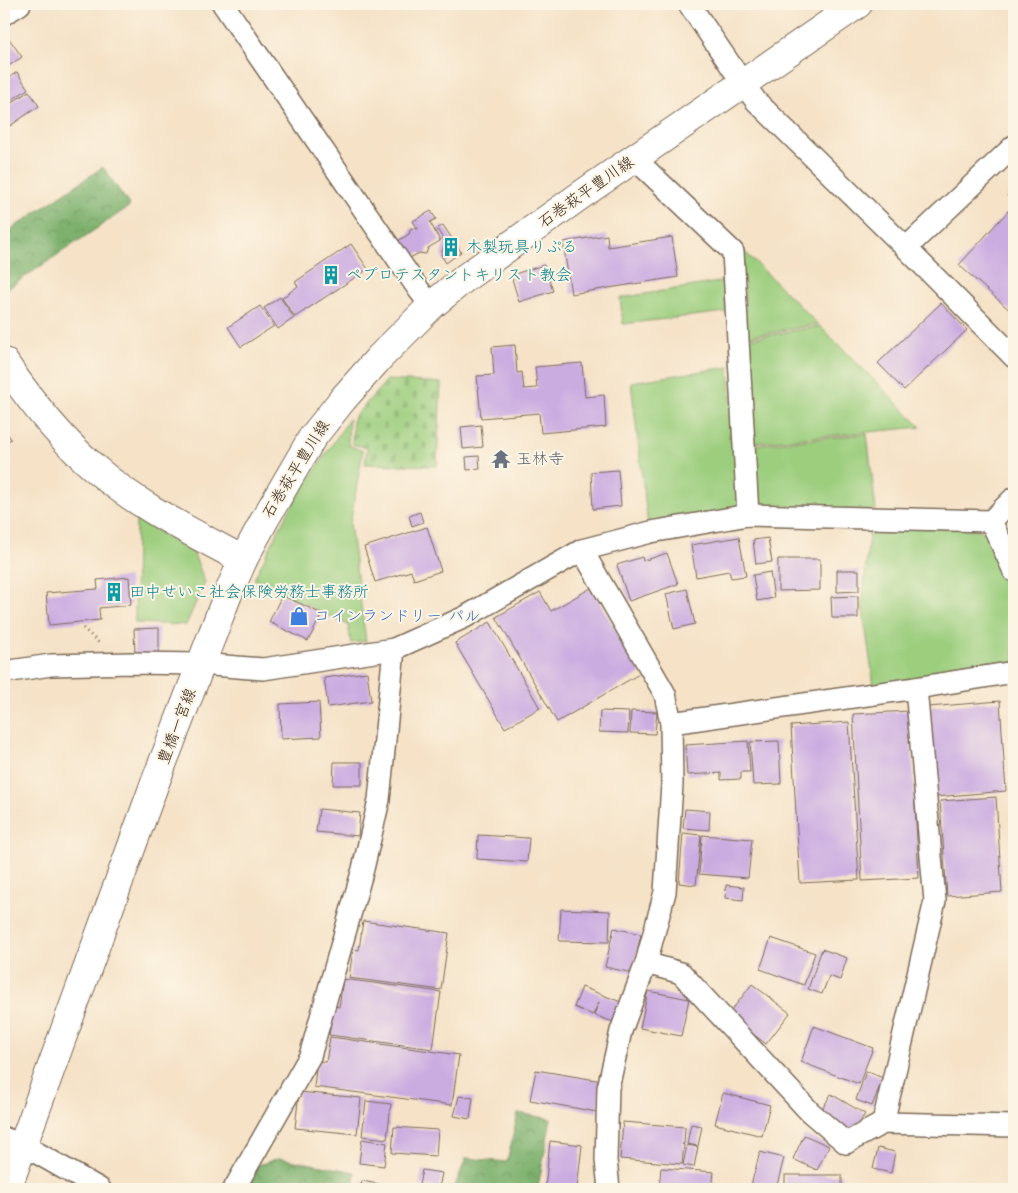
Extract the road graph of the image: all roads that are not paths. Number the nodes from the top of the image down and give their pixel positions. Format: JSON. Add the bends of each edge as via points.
{"nodes":[{"id":1,"x":20,"y":4,"type":"edge"},
{"id":2,"x":224,"y":4,"type":"edge"},
{"id":3,"x":689,"y":4,"type":"edge"},
{"id":4,"x":858,"y":4,"type":"edge"},
{"id":5,"x":4,"y":14,"type":"edge"},
{"id":6,"x":742,"y":82,"type":"junction"},
{"id":7,"x":1014,"y":146,"type":"edge"},
{"id":8,"x":634,"y":158,"type":"junction"},
{"id":9,"x":906,"y":248,"type":"junction"},
{"id":10,"x":431,"y":306,"type":"junction"},
{"id":11,"x":1014,"y":357,"type":"edge"},
{"id":12,"x":4,"y":362,"type":"edge"},
{"id":13,"x":1014,"y":498,"type":"edge"},
{"id":14,"x":748,"y":515,"type":"junction"},
{"id":15,"x":991,"y":522,"type":"junction"},
{"id":16,"x":582,"y":550,"type":"junction"},
{"id":17,"x":244,"y":560,"type":"junction"},
{"id":18,"x":1014,"y":571,"type":"edge"},
{"id":19,"x":394,"y":649,"type":"junction"},
{"id":20,"x":200,"y":664,"type":"junction"},
{"id":21,"x":4,"y":672,"type":"edge"},
{"id":22,"x":1014,"y":672,"type":"edge"},
{"id":23,"x":916,"y":688,"type":"junction"},
{"id":24,"x":671,"y":723,"type":"junction"},
{"id":25,"x":646,"y":963,"type":"junction"},
{"id":26,"x":883,"y":1123,"type":"junction"},
{"id":27,"x":1014,"y":1126,"type":"edge"},
{"id":28,"x":13,"y":1142,"type":"edge"},
{"id":29,"x":7,"y":1189,"type":"edge"},
{"id":30,"x":100,"y":1189,"type":"edge"},
{"id":31,"x":234,"y":1189,"type":"edge"},
{"id":32,"x":609,"y":1189,"type":"edge"}],
"edges":[{"from":1,"to":5,"type":"street"},
{"from":2,"to":10,"type":"street"},
{"from":3,"to":6,"type":"street"},
{"from":4,"to":6,"type":"main road","name":"石巻萩平豊川線"},
{"from":6,"to":8,"type":"main road","name":"石巻萩平豊川線"},
{"from":6,"to":9,"type":"street","via":[[756,100]]},
{"from":7,"to":9,"type":"street"},
{"from":8,"to":10,"type":"main road","name":"石巻萩平豊川線"},
{"from":8,"to":14,"type":"street","via":[[733,252]]},
{"from":9,"to":11,"type":"street"},
{"from":10,"to":17,"type":"main road","name":"石巻萩平豊川線","via":[[380,357],[312,438]]},
{"from":12,"to":17,"type":"main road","via":[[54,429],[99,472],[156,512]]},
{"from":13,"to":15,"type":"street"},
{"from":14,"to":15,"type":"street"},
{"from":14,"to":16,"type":"street","via":[[651,532]]},
{"from":15,"to":18,"type":"street"},
{"from":16,"to":19,"type":"street","via":[[465,617]]},
{"from":16,"to":24,"type":"street","via":[[665,694]]},
{"from":17,"to":20,"type":"main road","name":"豊橋一宮線"},
{"from":19,"to":20,"type":"street","via":[[263,670]]},
{"from":19,"to":31,"type":"street","via":[[379,800],[363,869],[310,1056]]},
{"from":20,"to":21,"type":"street","via":[[51,666]]},
{"from":20,"to":28,"type":"main road","name":"豊橋一宮線"},
{"from":22,"to":23,"type":"street"},
{"from":23,"to":24,"type":"street"},
{"from":23,"to":26,"type":"street","via":[[935,901]]},
{"from":24,"to":25,"type":"street","via":[[672,784],[665,892]]},
{"from":25,"to":26,"type":"street","via":[[681,973],[810,1112],[846,1143]]},
{"from":25,"to":32,"type":"street","via":[[621,1031],[608,1088],[606,1160]]},
{"from":26,"to":27,"type":"street"},
{"from":28,"to":29,"type":"main road","name":"豊橋一宮線"},
{"from":28,"to":30,"type":"street"}]}
